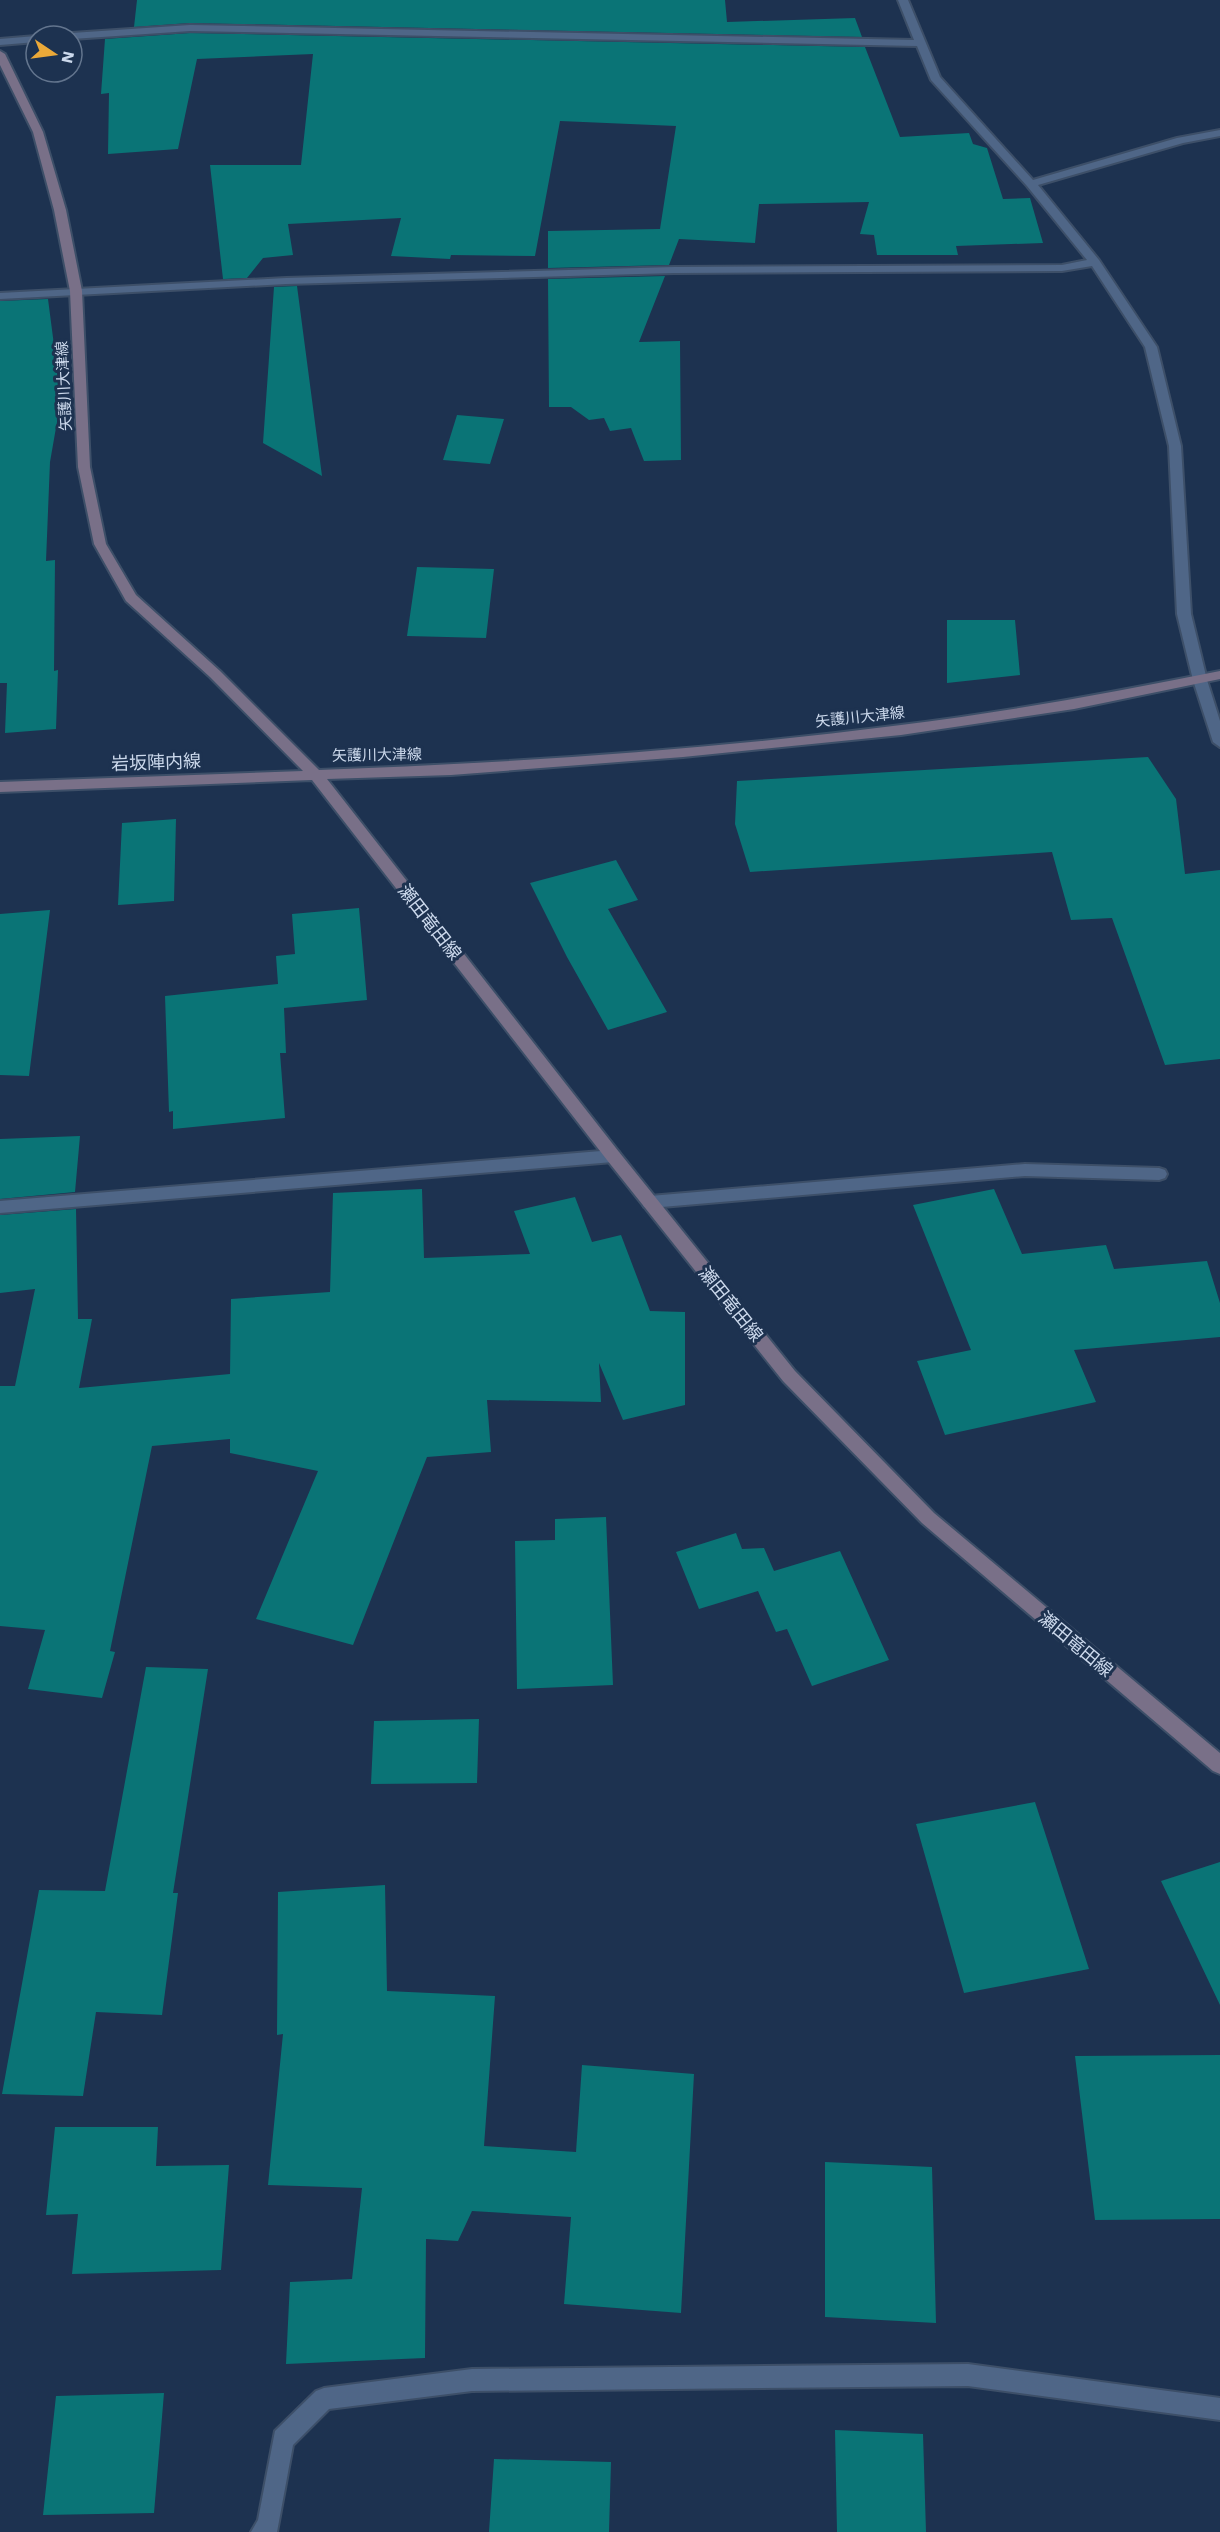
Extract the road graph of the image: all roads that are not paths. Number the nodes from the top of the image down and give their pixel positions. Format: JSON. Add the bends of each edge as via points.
{"nodes":[{"id":1,"x":903,"y":0,"type":"edge"},
{"id":2,"x":84,"y":35,"type":"edge"},
{"id":3,"x":24,"y":40,"type":"edge"},
{"id":4,"x":0,"y":42,"type":"edge"},
{"id":5,"x":919,"y":43,"type":"junction"},
{"id":6,"x":0,"y":54,"type":"edge"},
{"id":7,"x":1220,"y":133,"type":"edge"},
{"id":8,"x":1031,"y":184,"type":"junction"},
{"id":9,"x":1095,"y":262,"type":"junction"},
{"id":10,"x":76,"y":291,"type":"junction"},
{"id":11,"x":0,"y":296,"type":"edge"},
{"id":12,"x":1220,"y":675,"type":"edge"},
{"id":13,"x":1200,"y":680,"type":"junction"},
{"id":14,"x":1220,"y":742,"type":"edge"},
{"id":15,"x":314,"y":773,"type":"junction"},
{"id":16,"x":0,"y":787,"type":"edge"},
{"id":17,"x":613,"y":1156,"type":"junction"},
{"id":18,"x":1159,"y":1174,"type":"dead end"},
{"id":19,"x":650,"y":1202,"type":"junction"},
{"id":20,"x":0,"y":1207,"type":"edge"},
{"id":21,"x":1220,"y":1765,"type":"edge"},
{"id":22,"x":1220,"y":2409,"type":"edge"},
{"id":23,"x":262,"y":2532,"type":"edge"}],
"edges":[{"from":1,"to":5,"type":"street"},
{"from":2,"to":5,"type":"street","via":[[190,28]]},
{"from":3,"to":4,"type":"street"},
{"from":5,"to":8,"type":"street","via":[[935,78]]},
{"from":6,"to":10,"type":"main road","name":"矢護川大津線","via":[[38,132],[60,210]]},
{"from":7,"to":8,"type":"street","via":[[1181,140]]},
{"from":8,"to":9,"type":"street"},
{"from":9,"to":10,"type":"street","via":[[1062,268],[675,270]]},
{"from":9,"to":13,"type":"street","via":[[1151,346],[1175,446],[1184,614]]},
{"from":10,"to":11,"type":"street"},
{"from":10,"to":15,"type":"main road","name":"矢護川大津線","via":[[84,467],[100,544],[131,598],[215,674]]},
{"from":12,"to":13,"type":"main road","name":"矢護川大津線"},
{"from":13,"to":14,"type":"street"},
{"from":13,"to":15,"type":"main road","name":"矢護川大津線","via":[[901,730],[474,768]]},
{"from":15,"to":16,"type":"main road","name":"岩坂陣内線"},
{"from":15,"to":17,"type":"main road","name":"瀬田竜田線"},
{"from":17,"to":19,"type":"main road","name":"瀬田竜田線"},
{"from":17,"to":20,"type":"street"},
{"from":18,"to":19,"type":"street","via":[[1025,1170]]},
{"from":19,"to":21,"type":"main road","name":"瀬田竜田線","via":[[789,1376],[928,1518]]},
{"from":22,"to":23,"type":"street","via":[[968,2375],[472,2380],[347,2396],[324,2399],[283,2439],[267,2526]]}]}
